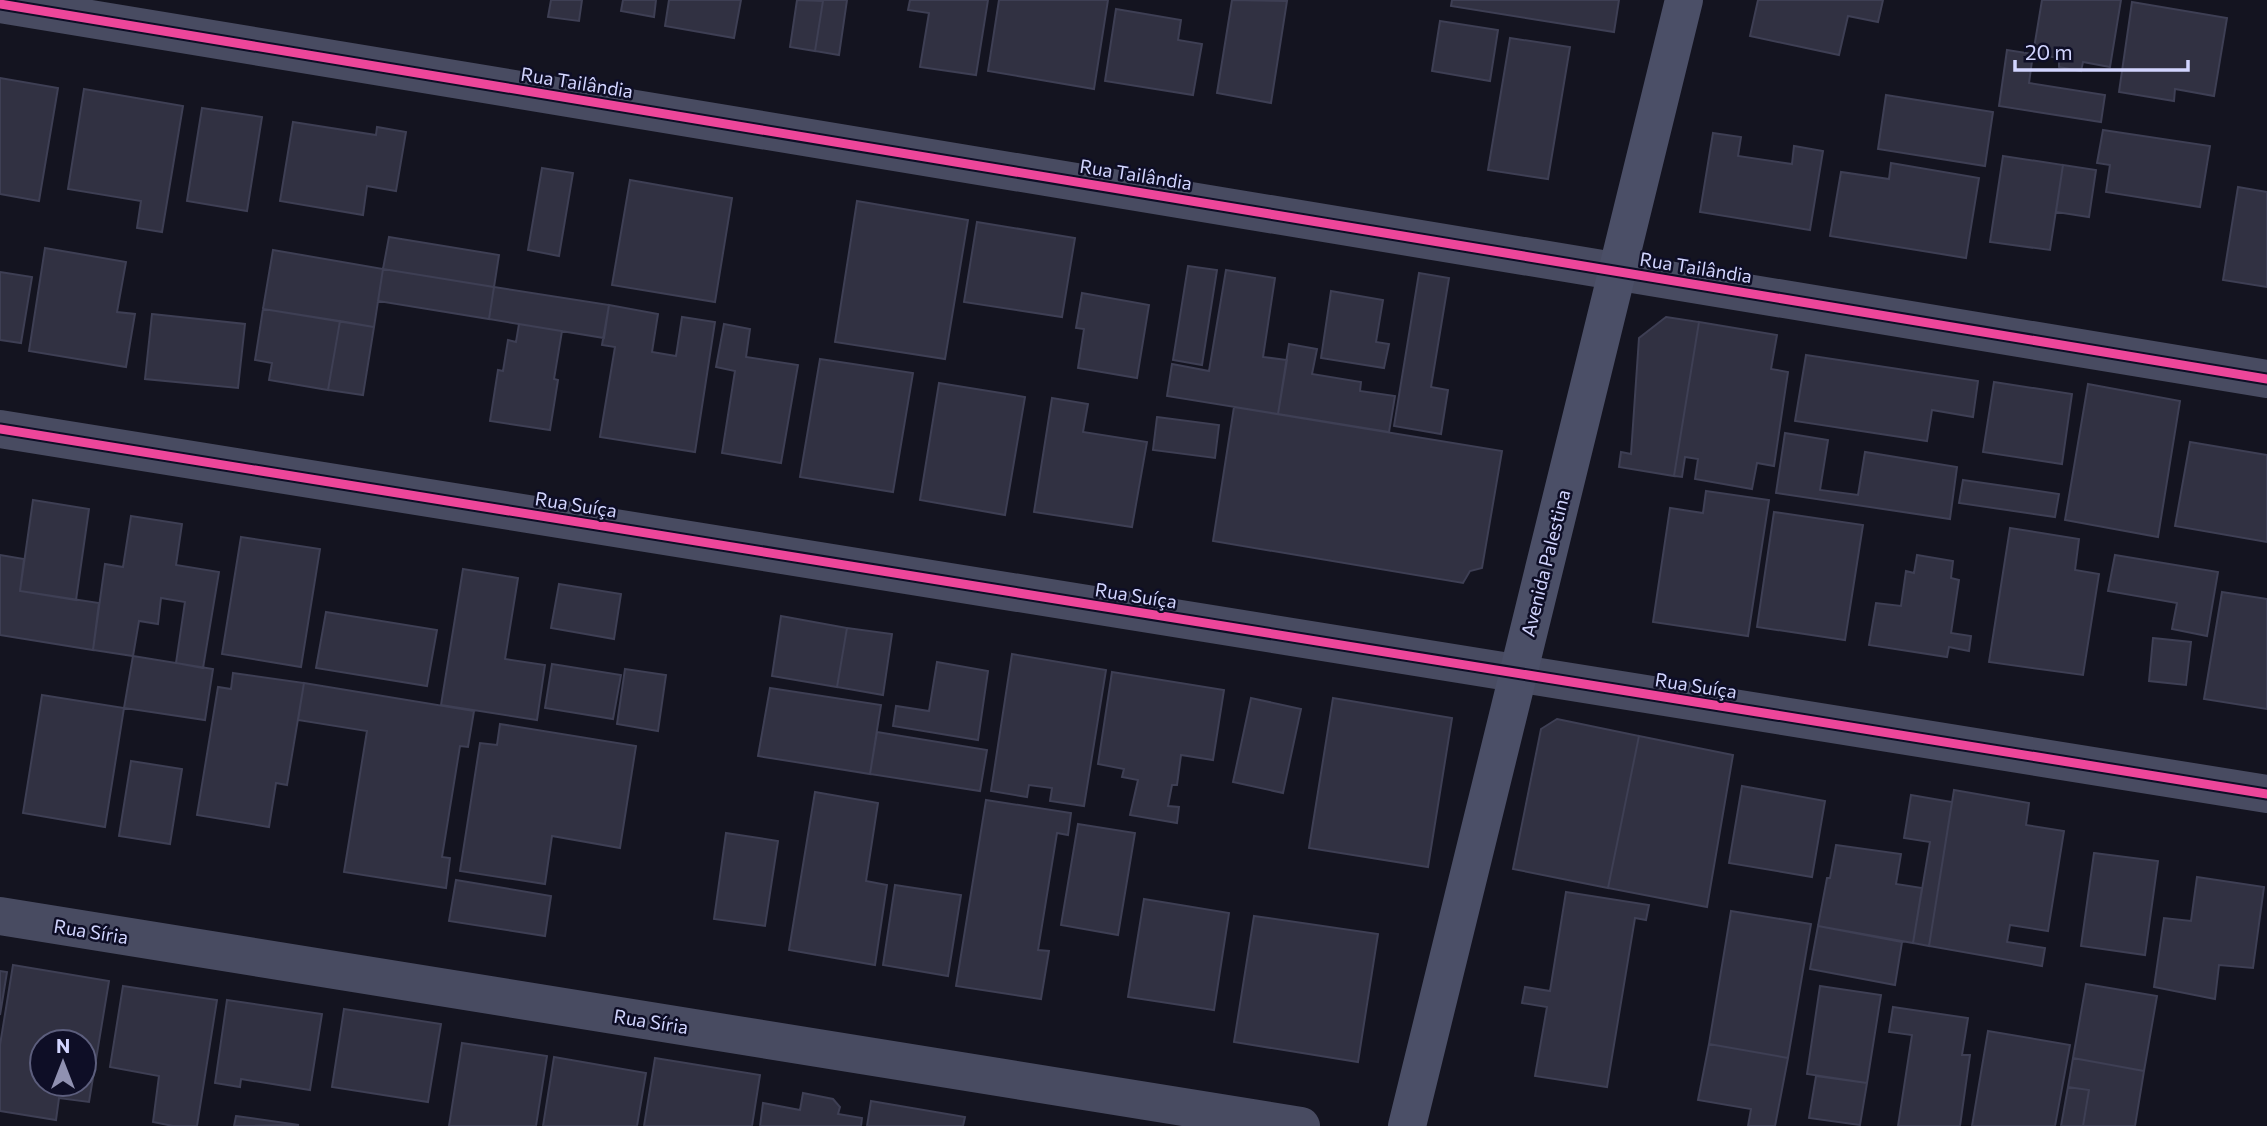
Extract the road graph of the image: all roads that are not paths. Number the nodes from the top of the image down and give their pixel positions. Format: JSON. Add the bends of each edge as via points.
{"nodes":[{"id":1,"x":1684,"y":0,"type":"edge"},
{"id":2,"x":0,"y":4,"type":"edge"},
{"id":3,"x":1617,"y":271,"type":"junction"},
{"id":4,"x":2267,"y":379,"type":"edge"},
{"id":5,"x":0,"y":429,"type":"edge"},
{"id":6,"x":1518,"y":674,"type":"junction"},
{"id":7,"x":2267,"y":794,"type":"edge"},
{"id":8,"x":0,"y":916,"type":"edge"},
{"id":9,"x":1301,"y":1126,"type":"edge"},
{"id":10,"x":1406,"y":1126,"type":"edge"}],
"edges":[{"from":1,"to":3,"type":"street","name":"Avenida Palestina"},
{"from":2,"to":3,"type":"street","name":"Rua Tailândia"},
{"from":3,"to":4,"type":"street","name":"Rua Tailândia"},
{"from":3,"to":6,"type":"street","name":"Avenida Palestina"},
{"from":5,"to":6,"type":"street","name":"Rua Suíça"},
{"from":6,"to":7,"type":"street","name":"Rua Suíça"},
{"from":6,"to":10,"type":"street","name":"Avenida Palestina"},
{"from":8,"to":9,"type":"street","name":"Rua Síria"}]}
